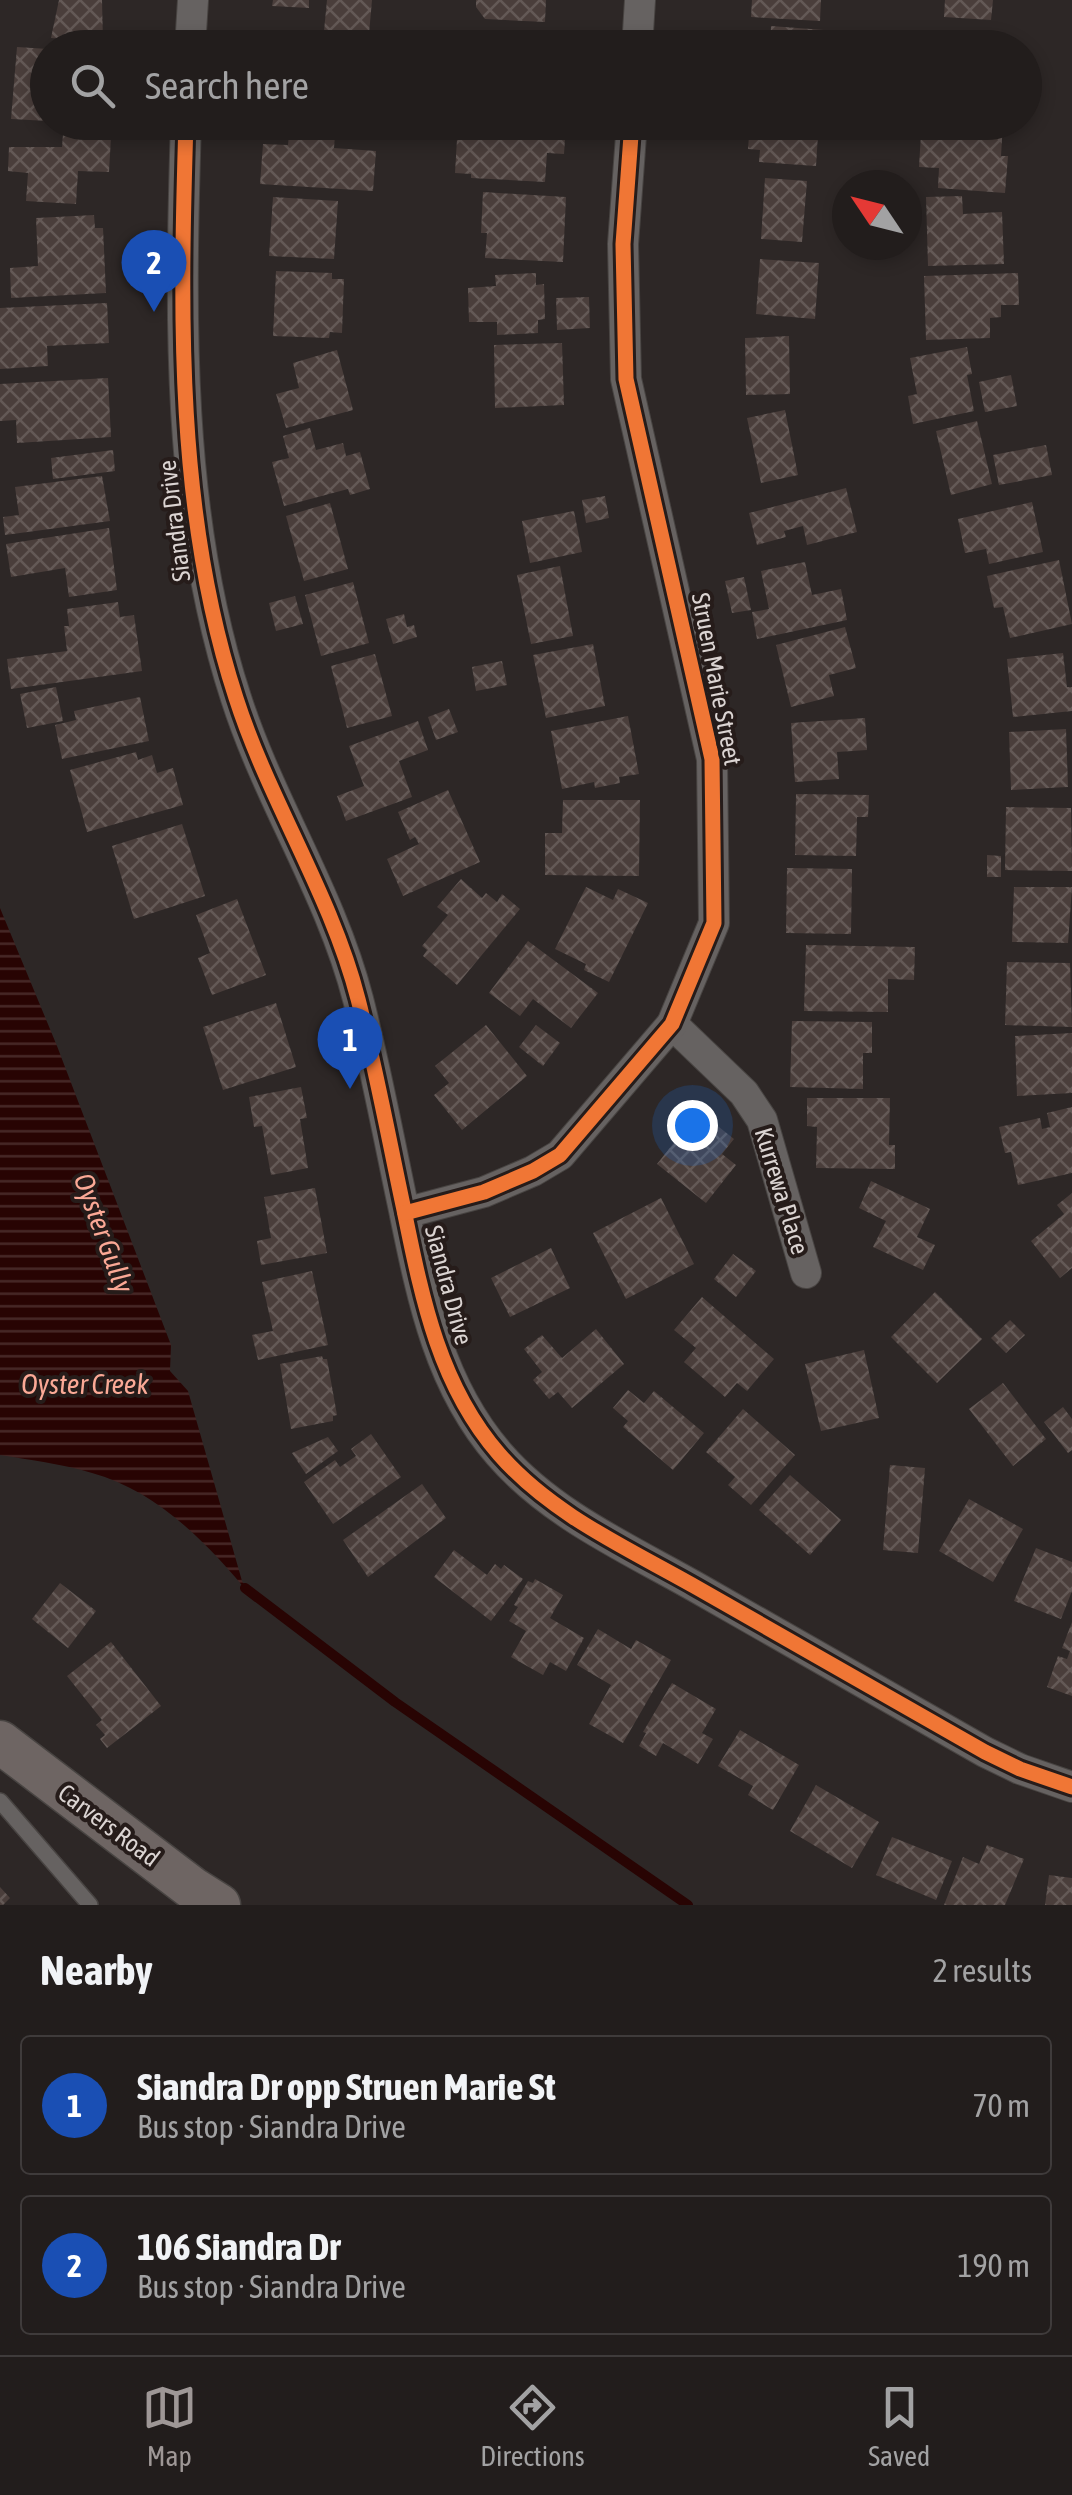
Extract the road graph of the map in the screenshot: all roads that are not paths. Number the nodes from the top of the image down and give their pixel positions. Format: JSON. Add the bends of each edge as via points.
{"nodes":[{"id":1,"x":193,"y":0,"type":"edge"},
{"id":2,"x":640,"y":0,"type":"edge"},
{"id":3,"x":191,"y":30,"type":"edge"},
{"id":4,"x":638,"y":30,"type":"edge"},
{"id":5,"x":185,"y":140,"type":"edge"},
{"id":6,"x":631,"y":140,"type":"edge"},
{"id":7,"x":672,"y":1024,"type":"junction"},
{"id":8,"x":405,"y":1213,"type":"junction"},
{"id":9,"x":806,"y":1273,"type":"dead end"},
{"id":10,"x":0,"y":1742,"type":"edge"},
{"id":11,"x":1072,"y":1787,"type":"edge"},
{"id":12,"x":0,"y":1801,"type":"edge"},
{"id":13,"x":197,"y":1899,"type":"edge"},
{"id":14,"x":90,"y":1905,"type":"edge"}],
"edges":[{"from":1,"to":3,"type":"street"},
{"from":2,"to":4,"type":"street"},
{"from":5,"to":8,"type":"street","name":"Siandra Drive","via":[[184,359],[205,582],[237,702],[357,994]]},
{"from":6,"to":7,"type":"street","name":"Struen Marie Street","via":[[623,244],[626,379],[712,758],[714,923]]},
{"from":7,"to":8,"type":"street","name":"Struen Marie Street","via":[[560,1154],[484,1192]]},
{"from":7,"to":9,"type":"street","name":"Kurrewa Place","via":[[744,1093],[762,1120]]},
{"from":8,"to":11,"type":"street","name":"Siandra Drive","via":[[434,1342],[455,1390],[504,1460],[536,1488],[573,1517],[985,1752]]},
{"from":10,"to":13,"type":"street","name":"Carvers Road"},
{"from":12,"to":14,"type":"lane"}]}
